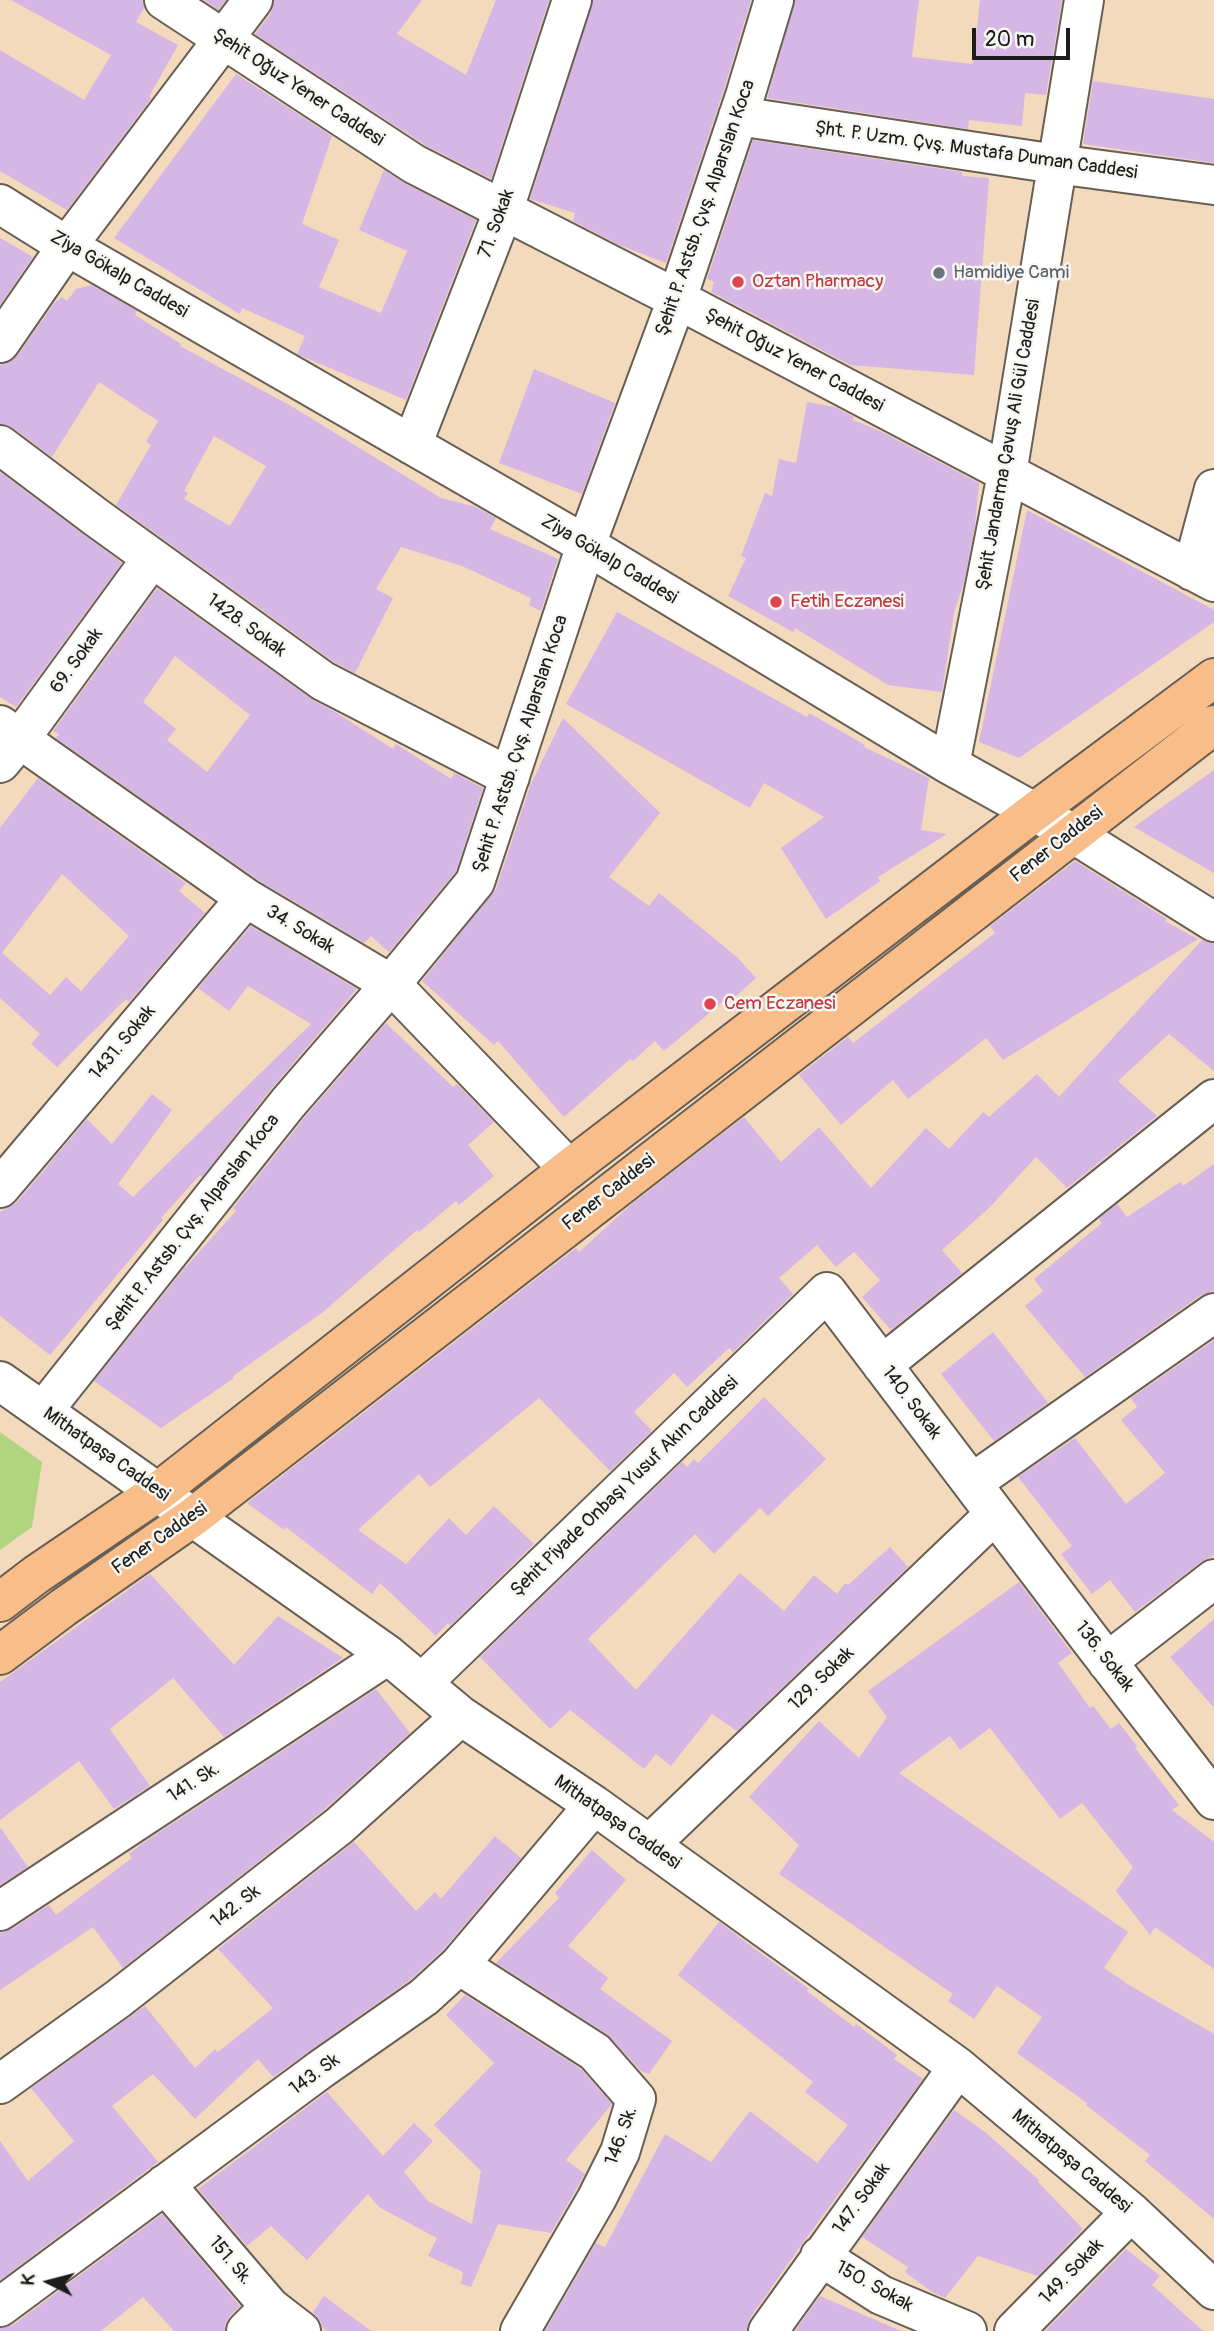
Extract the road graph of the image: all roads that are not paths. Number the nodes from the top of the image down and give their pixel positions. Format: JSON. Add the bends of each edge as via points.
{"nodes":[{"id":1,"x":164,"y":0,"type":"edge"},
{"id":2,"x":253,"y":0,"type":"edge"},
{"id":3,"x":572,"y":0,"type":"edge"},
{"id":4,"x":774,"y":0,"type":"edge"},
{"id":5,"x":1084,"y":0,"type":"edge"},
{"id":6,"x":225,"y":40,"type":"junction"},
{"id":7,"x":738,"y":116,"type":"junction"},
{"id":8,"x":1056,"y":164,"type":"junction"},
{"id":9,"x":1214,"y":185,"type":"edge"},
{"id":10,"x":0,"y":204,"type":"edge"},
{"id":11,"x":504,"y":209,"type":"junction"},
{"id":12,"x":67,"y":246,"type":"junction"},
{"id":13,"x":677,"y":299,"type":"junction"},
{"id":14,"x":0,"y":343,"type":"edge"},
{"id":15,"x":0,"y":445,"type":"edge"},
{"id":16,"x":412,"y":445,"type":"junction"},
{"id":17,"x":1007,"y":474,"type":"junction"},
{"id":18,"x":1214,"y":489,"type":"edge"},
{"id":19,"x":586,"y":545,"type":"junction"},
{"id":20,"x":152,"y":558,"type":"junction"},
{"id":21,"x":1203,"y":577,"type":"edge"},
{"id":22,"x":1214,"y":678,"type":"edge"},
{"id":23,"x":1214,"y":725,"type":"edge"},
{"id":24,"x":7,"y":742,"type":"edge"},
{"id":25,"x":950,"y":765,"type":"junction"},
{"id":26,"x":510,"y":777,"type":"junction"},
{"id":27,"x":1033,"y":813,"type":"junction"},
{"id":28,"x":1072,"y":833,"type":"junction"},
{"id":29,"x":246,"y":898,"type":"junction"},
{"id":30,"x":1214,"y":922,"type":"edge"},
{"id":31,"x":391,"y":984,"type":"junction"},
{"id":32,"x":1214,"y":1099,"type":"edge"},
{"id":33,"x":569,"y":1169,"type":"junction"},
{"id":34,"x":0,"y":1188,"type":"edge"},
{"id":35,"x":827,"y":1292,"type":"joint"},
{"id":36,"x":1214,"y":1313,"type":"edge"},
{"id":37,"x":883,"y":1365,"type":"junction"},
{"id":38,"x":0,"y":1381,"type":"edge"},
{"id":39,"x":43,"y":1411,"type":"junction"},
{"id":40,"x":972,"y":1483,"type":"junction"},
{"id":41,"x":158,"y":1492,"type":"junction"},
{"id":42,"x":995,"y":1514,"type":"junction"},
{"id":43,"x":193,"y":1517,"type":"junction"},
{"id":44,"x":1214,"y":1578,"type":"edge"},
{"id":45,"x":0,"y":1602,"type":"edge"},
{"id":46,"x":0,"y":1655,"type":"edge"},
{"id":47,"x":388,"y":1655,"type":"junction"},
{"id":48,"x":1107,"y":1661,"type":"junction"},
{"id":49,"x":423,"y":1682,"type":"junction"},
{"id":50,"x":461,"y":1716,"type":"junction"},
{"id":51,"x":1214,"y":1800,"type":"edge"},
{"id":52,"x":594,"y":1805,"type":"junction"},
{"id":53,"x":649,"y":1845,"type":"junction"},
{"id":54,"x":0,"y":1911,"type":"edge"},
{"id":55,"x":459,"y":1965,"type":"junction"},
{"id":56,"x":958,"y":2067,"type":"junction"},
{"id":57,"x":0,"y":2084,"type":"edge"},
{"id":58,"x":165,"y":2184,"type":"junction"},
{"id":59,"x":1130,"y":2212,"type":"junction"},
{"id":60,"x":820,"y":2256,"type":"junction"},
{"id":61,"x":1214,"y":2290,"type":"edge"},
{"id":62,"x":0,"y":2307,"type":"edge"},
{"id":63,"x":895,"y":2318,"type":"edge"},
{"id":64,"x":258,"y":2319,"type":"edge"},
{"id":65,"x":301,"y":2331,"type":"edge"},
{"id":66,"x":520,"y":2331,"type":"edge"},
{"id":67,"x":768,"y":2331,"type":"edge"},
{"id":68,"x":967,"y":2331,"type":"edge"},
{"id":69,"x":1014,"y":2331,"type":"edge"}],
"edges":[{"from":1,"to":6,"type":"street","name":"Şehit Oğuz Yener Caddesi"},
{"from":2,"to":6,"type":"street"},
{"from":3,"to":11,"type":"street","name":"71. Sokak"},
{"from":4,"to":7,"type":"street","name":"Şehit P. Astsb. Çvş. Alparslan Koca"},
{"from":5,"to":8,"type":"street","name":"Şehit Jandarma Çavuş Ali Gül Caddesi"},
{"from":6,"to":11,"type":"street","name":"Şehit Oğuz Yener Caddesi","via":[[414,164]]},
{"from":6,"to":12,"type":"street"},
{"from":7,"to":8,"type":"street","name":"Şht. P. Uzm. Çvş. Mustafa Duman Caddesi"},
{"from":7,"to":13,"type":"street","name":"Şehit P. Astsb. Çvş. Alparslan Koca"},
{"from":8,"to":9,"type":"street","name":"Şht. P. Uzm. Çvş. Mustafa Duman Caddesi"},
{"from":8,"to":17,"type":"street","name":"Şehit Jandarma Çavuş Ali Gül Caddesi"},
{"from":10,"to":12,"type":"street","name":"Ziya Gökalp Caddesi"},
{"from":11,"to":13,"type":"street","name":"Şehit Oğuz Yener Caddesi"},
{"from":11,"to":16,"type":"street","name":"71. Sokak"},
{"from":12,"to":14,"type":"street"},
{"from":12,"to":16,"type":"street","name":"Ziya Gökalp Caddesi"},
{"from":13,"to":17,"type":"street","name":"Şehit Oğuz Yener Caddesi"},
{"from":13,"to":19,"type":"street","name":"Şehit P. Astsb. Çvş. Alparslan Koca"},
{"from":15,"to":20,"type":"street","name":"1428. Sokak"},
{"from":16,"to":19,"type":"street","name":"Ziya Gökalp Caddesi"},
{"from":17,"to":21,"type":"street","name":"Şehit Oğuz Yener Caddesi"},
{"from":17,"to":25,"type":"street","name":"Şehit Jandarma Çavuş Ali Gül Caddesi"},
{"from":18,"to":21,"type":"street"},
{"from":19,"to":25,"type":"street","name":"Ziya Gökalp Caddesi"},
{"from":19,"to":26,"type":"street","name":"Şehit P. Astsb. Çvş. Alparslan Koca"},
{"from":20,"to":24,"type":"street","name":"69. Sokak"},
{"from":20,"to":26,"type":"street","name":"1428. Sokak","via":[[323,681]]},
{"from":22,"to":27,"type":"main road","name":"Fener Caddesi"},
{"from":23,"to":28,"type":"main road","name":"Fener Caddesi"},
{"from":24,"to":29,"type":"street","name":"34. Sokak"},
{"from":25,"to":27,"type":"street","name":"Ziya Gökalp Caddesi"},
{"from":26,"to":31,"type":"street","name":"Şehit P. Astsb. Çvş. Alparslan Koca","via":[[475,882]]},
{"from":27,"to":28,"type":"street","name":"Ziya Gökalp Caddesi"},
{"from":27,"to":33,"type":"main road","name":"Fener Caddesi"},
{"from":28,"to":30,"type":"street","name":"Ziya Gökalp Caddesi"},
{"from":28,"to":43,"type":"main road","name":"Fener Caddesi"},
{"from":29,"to":31,"type":"street","name":"34. Sokak"},
{"from":29,"to":34,"type":"street","name":"1431. Sokak"},
{"from":31,"to":33,"type":"street","name":"34. Sokak"},
{"from":31,"to":39,"type":"street","name":"Şehit P. Astsb. Çvş. Alparslan Koca","via":[[288,1103]]},
{"from":32,"to":37,"type":"street"},
{"from":33,"to":41,"type":"main road","name":"Fener Caddesi"},
{"from":35,"to":37,"type":"street","name":"140. Sokak"},
{"from":35,"to":49,"type":"street","name":"Şehit Piyade Onbaşı Yusuf Akın Caddesi"},
{"from":36,"to":40,"type":"street"},
{"from":37,"to":40,"type":"street","name":"140. Sokak"},
{"from":38,"to":39,"type":"street","name":"Mithatpaşa Caddesi"},
{"from":39,"to":41,"type":"street","name":"Mithatpaşa Caddesi"},
{"from":40,"to":42,"type":"street","name":"140. Sokak"},
{"from":41,"to":43,"type":"street","name":"Mithatpaşa Caddesi"},
{"from":41,"to":45,"type":"main road","name":"Fener Caddesi"},
{"from":42,"to":48,"type":"street","name":"136. Sokak"},
{"from":42,"to":53,"type":"street","name":"129. Sokak"},
{"from":43,"to":46,"type":"main road","name":"Fener Caddesi"},
{"from":43,"to":47,"type":"street","name":"Mithatpaşa Caddesi"},
{"from":44,"to":48,"type":"street"},
{"from":47,"to":49,"type":"street","name":"Mithatpaşa Caddesi"},
{"from":47,"to":54,"type":"street","name":"141. Sk."},
{"from":48,"to":51,"type":"street","name":"136. Sokak"},
{"from":49,"to":50,"type":"street","name":"Mithatpaşa Caddesi"},
{"from":50,"to":52,"type":"street","name":"Mithatpaşa Caddesi"},
{"from":50,"to":57,"type":"street","name":"142. Sk","via":[[339,1826],[118,1999]]},
{"from":52,"to":53,"type":"street","name":"Mithatpaşa Caddesi"},
{"from":52,"to":55,"type":"street","name":"143. Sk"},
{"from":53,"to":56,"type":"street","name":"Mithatpaşa Caddesi"},
{"from":55,"to":58,"type":"street","name":"143. Sk","via":[[424,1997]]},
{"from":55,"to":66,"type":"street","name":"146. Sk.","via":[[595,2052],[636,2099],[620,2152]]},
{"from":56,"to":59,"type":"street","name":"Mithatpaşa Caddesi"},
{"from":56,"to":60,"type":"street","name":"147. Sokak"},
{"from":58,"to":62,"type":"street","name":"143. Sk"},
{"from":58,"to":64,"type":"street","name":"151. Sk."},
{"from":59,"to":61,"type":"street","name":"Mithatpaşa Caddesi"},
{"from":59,"to":69,"type":"street","name":"149. Sokak"},
{"from":60,"to":63,"type":"street","name":"150. Sokak","via":[[881,2295]]},
{"from":60,"to":67,"type":"street","name":"147. Sokak"},
{"from":63,"to":68,"type":"street","name":"150. Sokak"},
{"from":64,"to":65,"type":"street","name":"151. Sk."}]}
